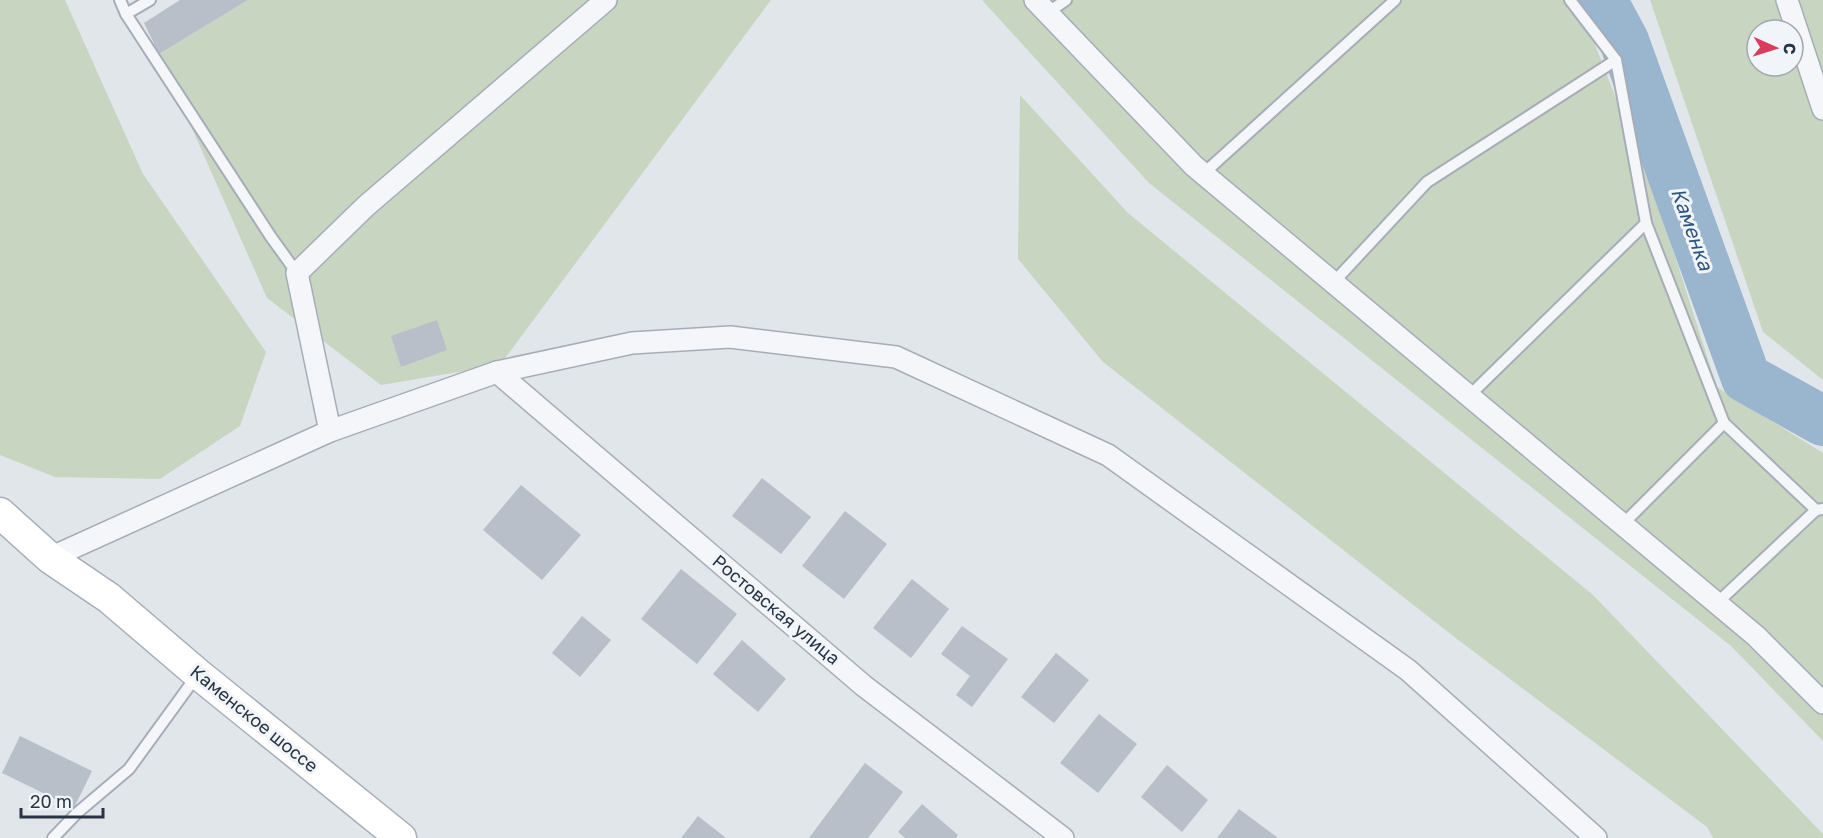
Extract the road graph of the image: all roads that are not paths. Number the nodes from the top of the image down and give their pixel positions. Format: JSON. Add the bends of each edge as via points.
{"nodes":[{"id":1,"x":120,"y":0,"type":"edge"},
{"id":2,"x":150,"y":0,"type":"edge"},
{"id":3,"x":606,"y":0,"type":"edge"},
{"id":4,"x":1066,"y":0,"type":"edge"},
{"id":5,"x":1395,"y":0,"type":"edge"},
{"id":6,"x":1570,"y":0,"type":"edge"},
{"id":7,"x":1787,"y":0,"type":"edge"},
{"id":8,"x":1041,"y":7,"type":"edge"},
{"id":9,"x":126,"y":14,"type":"junction"},
{"id":10,"x":1616,"y":60,"type":"junction"},
{"id":11,"x":1823,"y":109,"type":"edge"},
{"id":12,"x":1203,"y":174,"type":"junction"},
{"id":13,"x":1646,"y":223,"type":"junction"},
{"id":14,"x":297,"y":273,"type":"junction"},
{"id":15,"x":1333,"y":283,"type":"junction"},
{"id":16,"x":497,"y":372,"type":"junction"},
{"id":17,"x":1469,"y":396,"type":"junction"},
{"id":18,"x":1724,"y":423,"type":"junction"},
{"id":19,"x":330,"y":431,"type":"junction"},
{"id":20,"x":1819,"y":510,"type":"edge"},
{"id":21,"x":0,"y":513,"type":"edge"},
{"id":22,"x":1623,"y":524,"type":"junction"},
{"id":23,"x":50,"y":558,"type":"junction"},
{"id":24,"x":1717,"y":603,"type":"junction"},
{"id":25,"x":198,"y":674,"type":"junction"},
{"id":26,"x":1823,"y":703,"type":"edge"},
{"id":27,"x":53,"y":838,"type":"edge"},
{"id":28,"x":401,"y":838,"type":"edge"},
{"id":29,"x":1063,"y":838,"type":"edge"},
{"id":30,"x":1596,"y":838,"type":"edge"}],
"edges":[{"from":1,"to":9,"type":"lane"},
{"from":2,"to":9,"type":"lane"},
{"from":3,"to":14,"type":"street","via":[[366,206]]},
{"from":4,"to":8,"type":"lane"},
{"from":5,"to":12,"type":"lane"},
{"from":6,"to":10,"type":"lane"},
{"from":7,"to":11,"type":"street"},
{"from":8,"to":12,"type":"street"},
{"from":9,"to":14,"type":"lane"},
{"from":10,"to":13,"type":"lane"},
{"from":10,"to":15,"type":"lane","via":[[1427,182]]},
{"from":12,"to":15,"type":"street"},
{"from":13,"to":17,"type":"lane"},
{"from":13,"to":18,"type":"lane"},
{"from":14,"to":19,"type":"street"},
{"from":15,"to":17,"type":"street"},
{"from":16,"to":19,"type":"street"},
{"from":16,"to":29,"type":"street","name":"Ростовская улица","via":[[864,686]]},
{"from":16,"to":30,"type":"street","via":[[632,343],[730,337],[896,357],[1108,455],[1408,670]]},
{"from":17,"to":22,"type":"street"},
{"from":18,"to":20,"type":"lane"},
{"from":18,"to":22,"type":"lane"},
{"from":19,"to":23,"type":"street"},
{"from":20,"to":24,"type":"lane"},
{"from":21,"to":23,"type":"street","name":"Каменское шоссе"},
{"from":22,"to":24,"type":"street"},
{"from":23,"to":25,"type":"street","name":"Каменское шоссе","via":[[109,598]]},
{"from":24,"to":26,"type":"street"},
{"from":25,"to":27,"type":"lane","via":[[129,769]]},
{"from":25,"to":28,"type":"street","name":"Каменское шоссе"}]}
